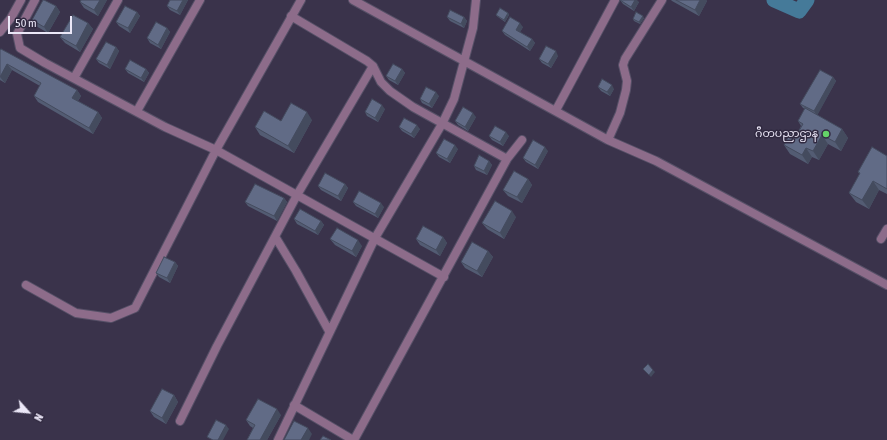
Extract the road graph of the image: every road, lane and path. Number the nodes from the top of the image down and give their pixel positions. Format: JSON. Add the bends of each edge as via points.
{"nodes":[{"id":1,"x":21,"y":0,"type":"edge"},
{"id":2,"x":35,"y":0,"type":"edge"},
{"id":3,"x":118,"y":0,"type":"edge"},
{"id":4,"x":200,"y":0,"type":"edge"},
{"id":5,"x":301,"y":0,"type":"edge"},
{"id":6,"x":353,"y":0,"type":"edge"},
{"id":7,"x":476,"y":0,"type":"edge"},
{"id":8,"x":615,"y":0,"type":"edge"},
{"id":9,"x":662,"y":0,"type":"edge"},
{"id":10,"x":291,"y":16,"type":"junction"},
{"id":11,"x":0,"y":32,"type":"edge"},
{"id":12,"x":465,"y":62,"type":"junction"},
{"id":13,"x":373,"y":66,"type":"junction"},
{"id":14,"x":74,"y":78,"type":"junction"},
{"id":15,"x":556,"y":110,"type":"junction"},
{"id":16,"x":137,"y":111,"type":"junction"},
{"id":17,"x":442,"y":124,"type":"junction"},
{"id":18,"x":522,"y":140,"type":"dead end"},
{"id":19,"x":608,"y":140,"type":"junction"},
{"id":20,"x":216,"y":150,"type":"junction"},
{"id":21,"x":507,"y":159,"type":"junction"},
{"id":22,"x":297,"y":195,"type":"junction"},
{"id":23,"x":887,"y":229,"type":"edge"},
{"id":24,"x":276,"y":238,"type":"junction"},
{"id":25,"x":375,"y":238,"type":"junction"},
{"id":26,"x":881,"y":239,"type":"dead end"},
{"id":27,"x":444,"y":277,"type":"junction"},
{"id":28,"x":26,"y":285,"type":"dead end"},
{"id":29,"x":887,"y":285,"type":"edge"},
{"id":30,"x":329,"y":332,"type":"junction"},
{"id":31,"x":294,"y":405,"type":"junction"},
{"id":32,"x":180,"y":420,"type":"dead end"},
{"id":33,"x":278,"y":440,"type":"edge"},
{"id":34,"x":354,"y":440,"type":"edge"}],
"edges":[{"from":1,"to":11,"type":"street"},
{"from":2,"to":14,"type":"street","via":[[17,34],[20,48]]},
{"from":3,"to":14,"type":"street"},
{"from":4,"to":16,"type":"street"},
{"from":5,"to":10,"type":"street"},
{"from":6,"to":12,"type":"street"},
{"from":7,"to":12,"type":"street"},
{"from":8,"to":15,"type":"street"},
{"from":9,"to":19,"type":"street","via":[[625,59],[623,65],[627,81],[626,90],[620,113]]},
{"from":10,"to":13,"type":"street"},
{"from":10,"to":20,"type":"street"},
{"from":12,"to":15,"type":"street"},
{"from":12,"to":17,"type":"street","via":[[454,99]]},
{"from":13,"to":17,"type":"street","via":[[381,82],[390,91]]},
{"from":13,"to":22,"type":"street"},
{"from":14,"to":16,"type":"street"},
{"from":15,"to":19,"type":"street"},
{"from":16,"to":20,"type":"street"},
{"from":17,"to":21,"type":"street"},
{"from":17,"to":25,"type":"street"},
{"from":18,"to":21,"type":"street"},
{"from":19,"to":29,"type":"street","via":[[656,162]]},
{"from":20,"to":22,"type":"street"},
{"from":20,"to":28,"type":"street","via":[[135,308],[111,318],[76,313]]},
{"from":21,"to":27,"type":"street"},
{"from":22,"to":24,"type":"street"},
{"from":22,"to":25,"type":"street"},
{"from":23,"to":26,"type":"street"},
{"from":24,"to":30,"type":"street"},
{"from":24,"to":32,"type":"street","via":[[216,346]]},
{"from":25,"to":27,"type":"street"},
{"from":25,"to":30,"type":"street"},
{"from":27,"to":34,"type":"street"},
{"from":30,"to":31,"type":"street"},
{"from":31,"to":33,"type":"street"},
{"from":31,"to":34,"type":"street"}]}
